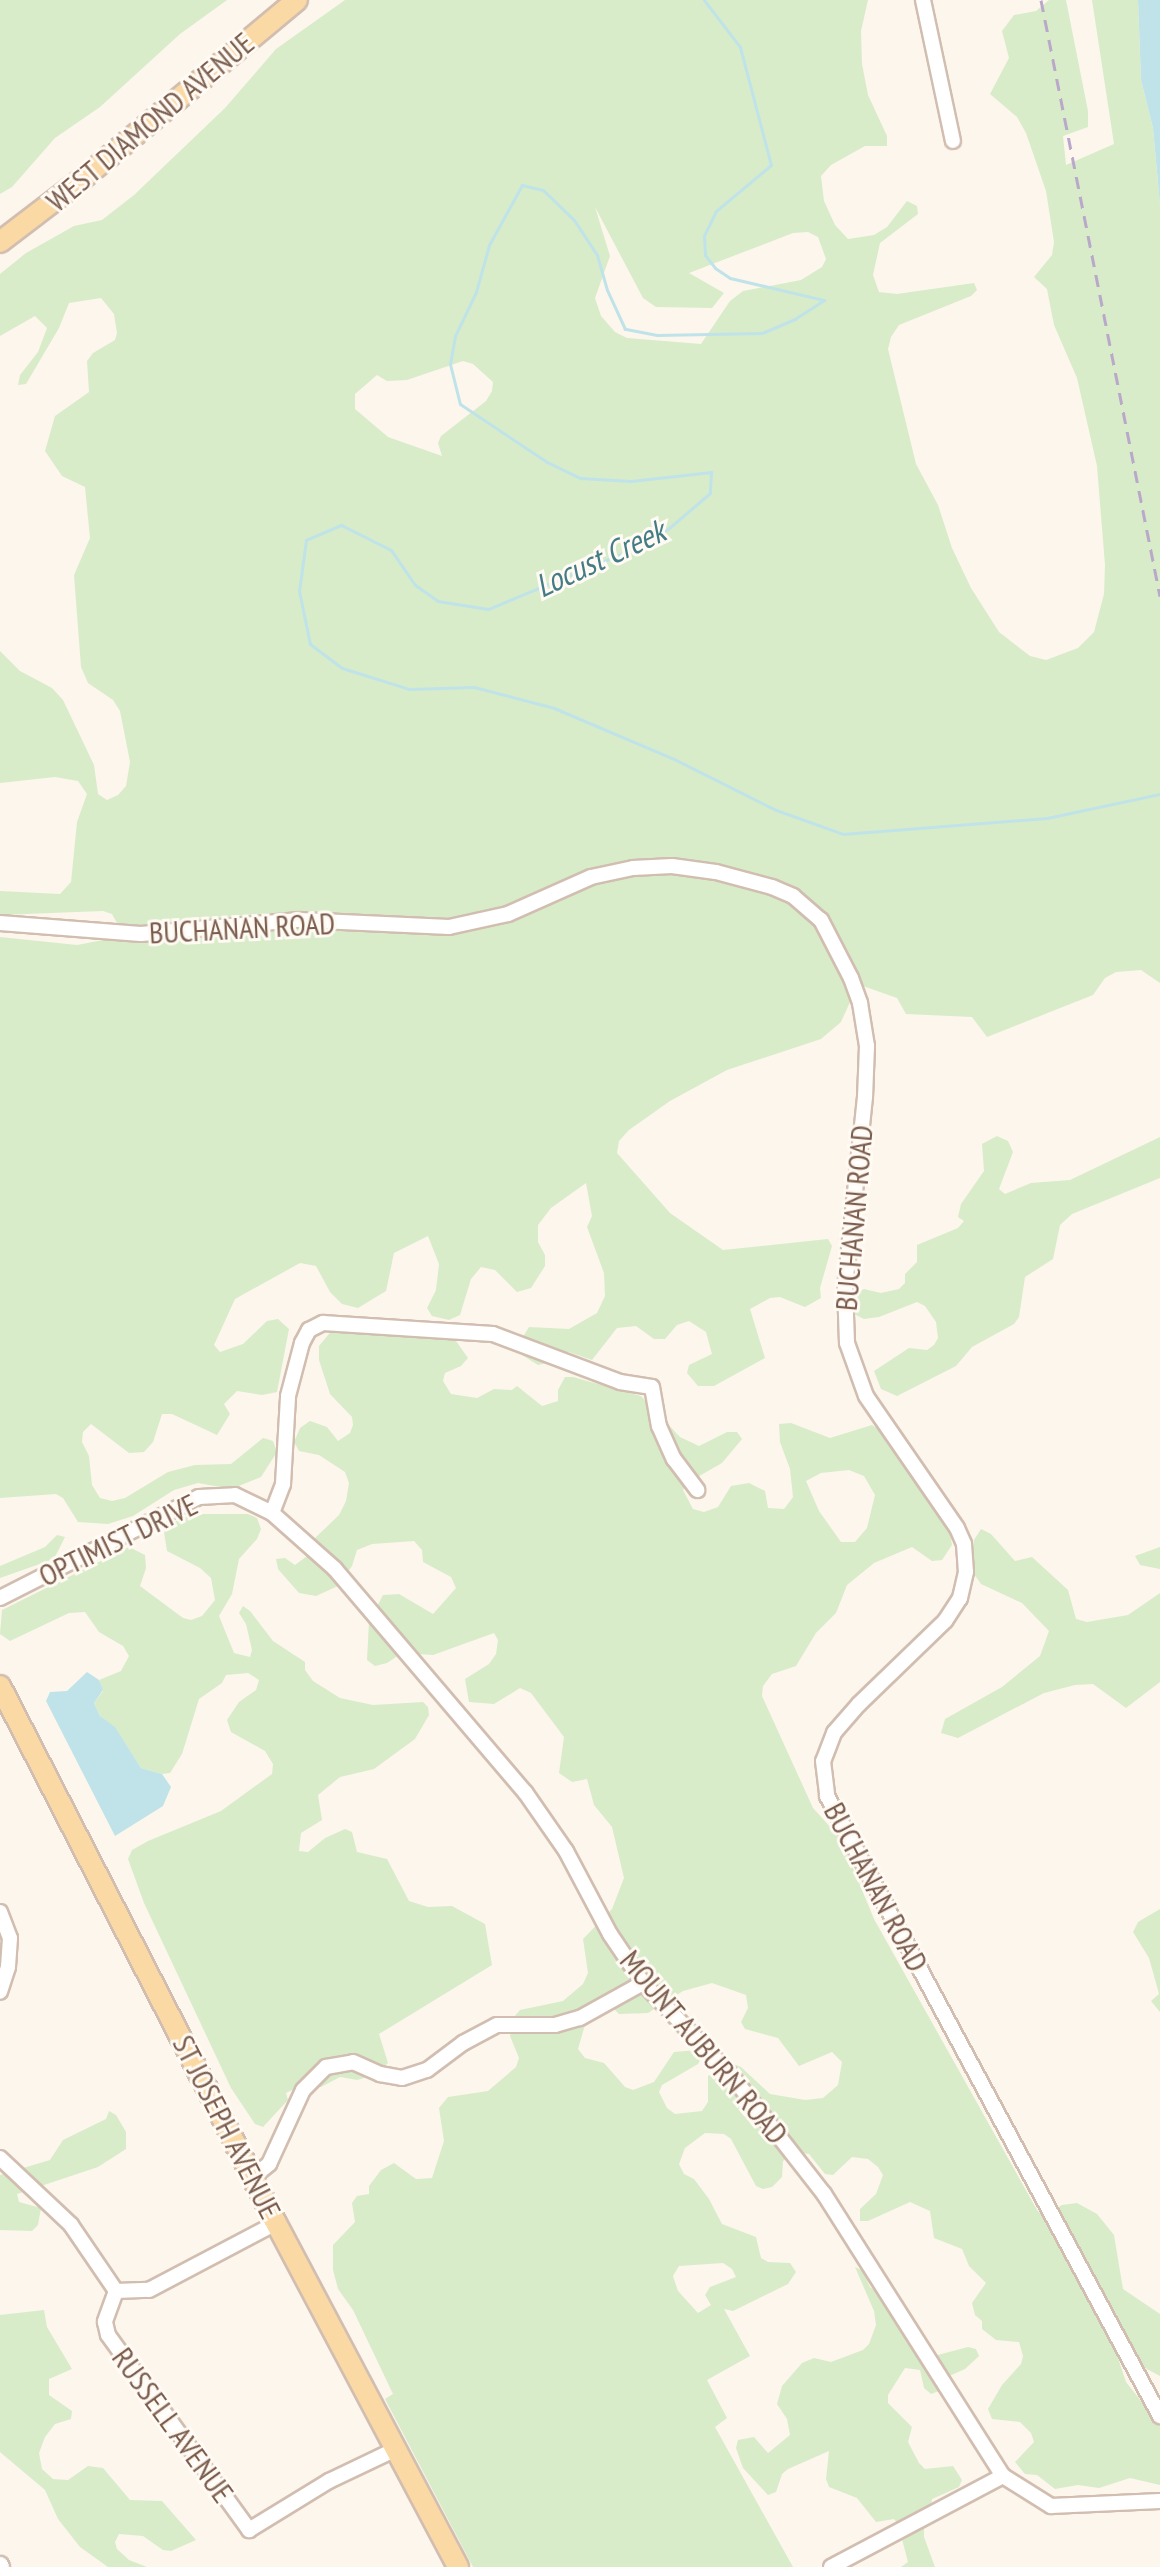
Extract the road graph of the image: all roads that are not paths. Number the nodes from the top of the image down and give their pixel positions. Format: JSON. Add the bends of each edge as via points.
{"nodes":[{"id":1,"x":297,"y":0,"type":"edge"},
{"id":2,"x":923,"y":0,"type":"edge"},
{"id":3,"x":953,"y":141,"type":"dead end"},
{"id":4,"x":0,"y":242,"type":"edge"},
{"id":5,"x":0,"y":923,"type":"edge"},
{"id":6,"x":697,"y":1490,"type":"dead end"},
{"id":7,"x":272,"y":1513,"type":"junction"},
{"id":8,"x":0,"y":1598,"type":"edge"},
{"id":9,"x":0,"y":1686,"type":"edge"},
{"id":10,"x":0,"y":1912,"type":"edge"},
{"id":11,"x":643,"y":1983,"type":"junction"},
{"id":12,"x":0,"y":1992,"type":"edge"},
{"id":13,"x":0,"y":2158,"type":"edge"},
{"id":14,"x":253,"y":2177,"type":"junction"},
{"id":15,"x":276,"y":2223,"type":"junction"},
{"id":16,"x":116,"y":2291,"type":"junction"},
{"id":17,"x":1155,"y":2394,"type":"edge"},
{"id":18,"x":1160,"y":2416,"type":"edge"},
{"id":19,"x":396,"y":2449,"type":"junction"},
{"id":20,"x":1003,"y":2476,"type":"junction"},
{"id":21,"x":1160,"y":2501,"type":"edge"},
{"id":22,"x":458,"y":2567,"type":"edge"},
{"id":23,"x":831,"y":2567,"type":"edge"}],
"edges":[{"from":1,"to":4,"type":"main road","name":"WEST DIAMOND AVENUE"},
{"from":2,"to":3,"type":"street"},
{"from":5,"to":17,"type":"street","name":"BUCHANAN ROAD","via":[[141,934],[299,920],[449,927],[508,914],[591,877],[672,866],[772,887],[793,896],[821,920],[851,978],[867,1046],[845,1286],[847,1343],[866,1396],[957,1528],[966,1572],[960,1598],[945,1621],[834,1733],[823,1761],[827,1796]]},
{"from":6,"to":7,"type":"street","via":[[659,1426],[652,1387],[620,1382],[493,1334],[320,1324],[305,1334],[288,1396],[283,1484]]},
{"from":7,"to":8,"type":"street","name":"OPTIMIST DRIVE","via":[[235,1495],[199,1497]]},
{"from":7,"to":11,"type":"street","name":"MOUNT AUBURN ROAD","via":[[335,1569],[525,1792]]},
{"from":9,"to":14,"type":"main road","name":"ST JOSEPH AVENUE"},
{"from":10,"to":12,"type":"street","via":[[10,1938]]},
{"from":11,"to":14,"type":"street","via":[[580,2018],[555,2025],[497,2025],[414,2075],[391,2078],[353,2062],[326,2067],[303,2090],[269,2164]]},
{"from":11,"to":20,"type":"street","name":"MOUNT AUBURN ROAD","via":[[739,2084],[824,2194]]},
{"from":13,"to":16,"type":"street","via":[[71,2225]]},
{"from":14,"to":15,"type":"main road","name":"ST JOSEPH AVENUE"},
{"from":15,"to":16,"type":"street","via":[[149,2290]]},
{"from":15,"to":19,"type":"main road","name":"ST JOSEPH AVENUE"},
{"from":16,"to":19,"type":"street","name":"RUSSELL AVENUE","via":[[106,2316],[108,2335],[249,2530],[329,2481]]},
{"from":17,"to":18,"type":"street","name":"BUCHANAN ROAD"},
{"from":19,"to":22,"type":"main road","name":"ST JOSEPH AVENUE"},
{"from":20,"to":21,"type":"street","name":"MOUNT AUBURN ROAD","via":[[1051,2506]]},
{"from":20,"to":23,"type":"street"}]}
